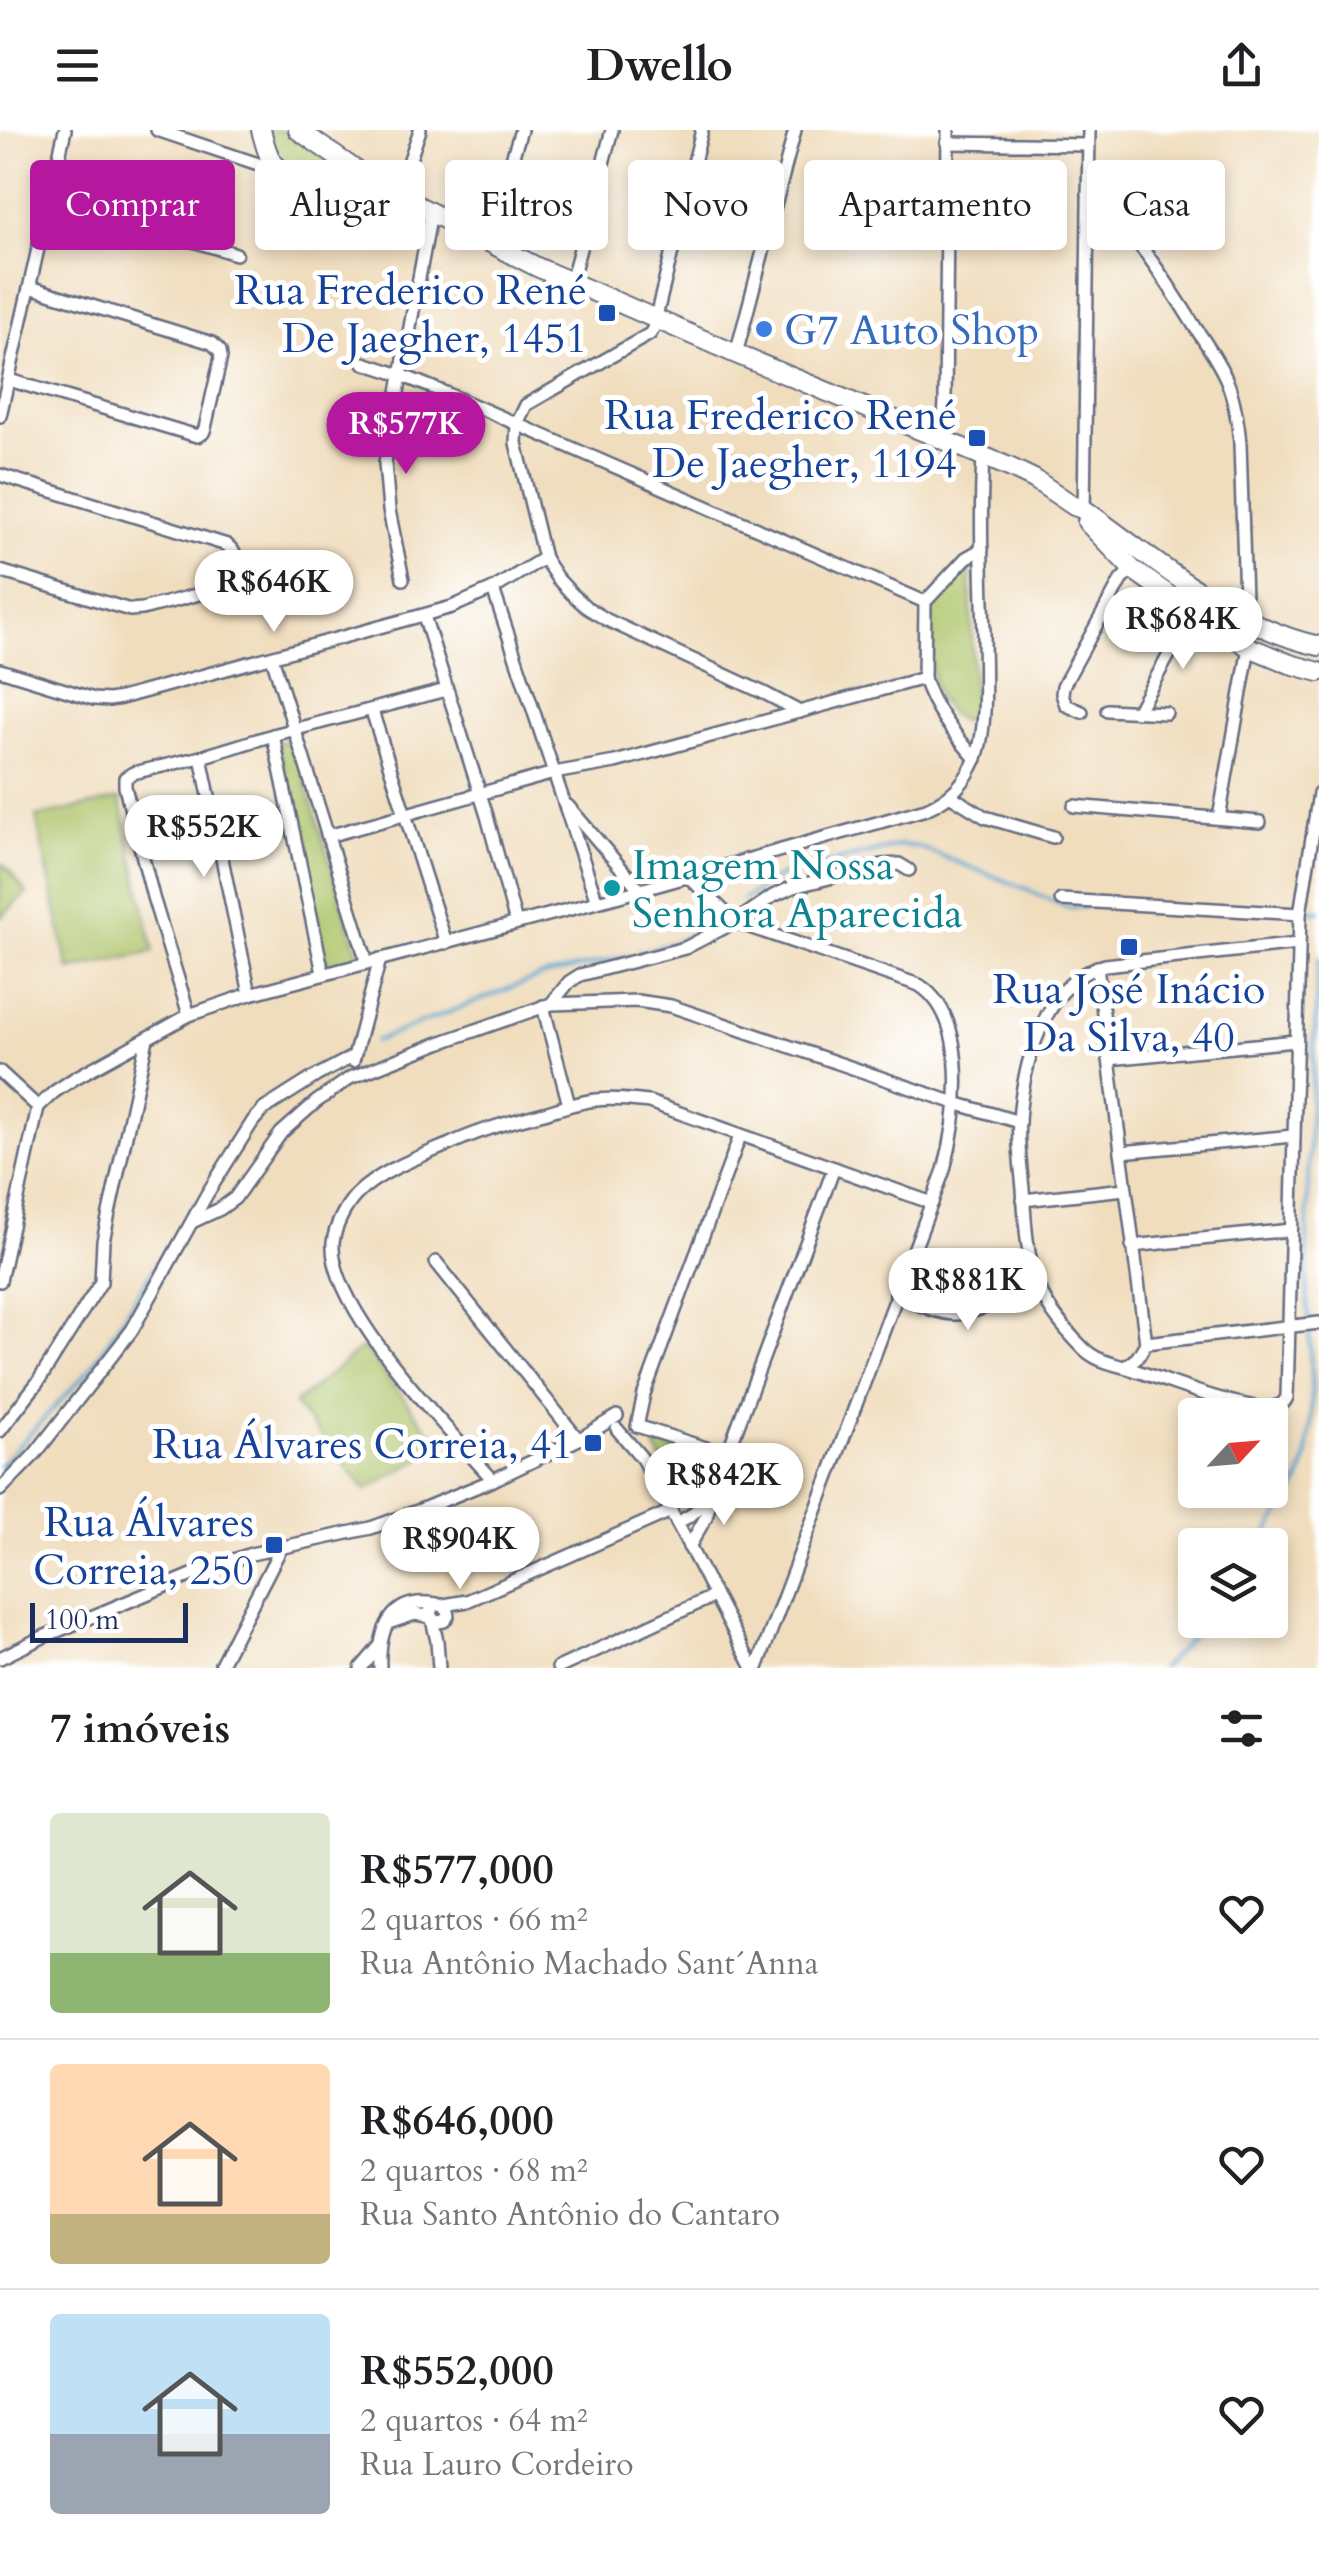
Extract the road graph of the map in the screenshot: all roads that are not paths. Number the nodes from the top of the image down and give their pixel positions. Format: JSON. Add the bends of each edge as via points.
{"nodes":[{"id":1,"x":65,"y":130,"type":"edge"},
{"id":2,"x":157,"y":130,"type":"edge"},
{"id":3,"x":261,"y":130,"type":"edge"},
{"id":4,"x":420,"y":130,"type":"edge"},
{"id":5,"x":520,"y":130,"type":"edge"},
{"id":6,"x":612,"y":130,"type":"edge"},
{"id":7,"x":702,"y":130,"type":"edge"},
{"id":8,"x":795,"y":130,"type":"edge"},
{"id":9,"x":1089,"y":130,"type":"edge"},
{"id":10,"x":306,"y":135,"type":"edge"},
{"id":11,"x":948,"y":136,"type":"edge"},
{"id":12,"x":1088,"y":144,"type":"junction"},
{"id":13,"x":59,"y":160,"type":"edge"},
{"id":14,"x":272,"y":160,"type":"edge"},
{"id":15,"x":328,"y":160,"type":"edge"},
{"id":16,"x":342,"y":160,"type":"edge"},
{"id":17,"x":410,"y":160,"type":"edge"},
{"id":18,"x":511,"y":160,"type":"edge"},
{"id":19,"x":1088,"y":160,"type":"edge"},
{"id":20,"x":255,"y":162,"type":"edge"},
{"id":21,"x":425,"y":209,"type":"edge"},
{"id":22,"x":432,"y":213,"type":"junction"},
{"id":23,"x":445,"y":220,"type":"edge"},
{"id":24,"x":1087,"y":238,"type":"edge"},
{"id":25,"x":39,"y":250,"type":"edge"},
{"id":26,"x":223,"y":250,"type":"edge"},
{"id":27,"x":503,"y":250,"type":"edge"},
{"id":28,"x":1144,"y":250,"type":"edge"},
{"id":29,"x":236,"y":254,"type":"dead end"},
{"id":30,"x":572,"y":282,"type":"junction"},
{"id":31,"x":30,"y":287,"type":"junction"},
{"id":32,"x":656,"y":320,"type":"junction"},
{"id":33,"x":736,"y":354,"type":"junction"},
{"id":34,"x":364,"y":363,"type":"dead end"},
{"id":35,"x":401,"y":375,"type":"junction"},
{"id":36,"x":9,"y":380,"type":"junction"},
{"id":37,"x":0,"y":416,"type":"edge"},
{"id":38,"x":517,"y":424,"type":"junction"},
{"id":39,"x":938,"y":436,"type":"junction"},
{"id":40,"x":983,"y":456,"type":"junction"},
{"id":41,"x":0,"y":476,"type":"edge"},
{"id":42,"x":1081,"y":511,"type":"junction"},
{"id":43,"x":982,"y":550,"type":"junction"},
{"id":44,"x":544,"y":558,"type":"junction"},
{"id":45,"x":1152,"y":558,"type":"junction"},
{"id":46,"x":1132,"y":569,"type":"junction"},
{"id":47,"x":0,"y":571,"type":"edge"},
{"id":48,"x":403,"y":579,"type":"dead end"},
{"id":49,"x":493,"y":589,"type":"junction"},
{"id":50,"x":925,"y":602,"type":"junction"},
{"id":51,"x":1193,"y":612,"type":"junction"},
{"id":52,"x":424,"y":616,"type":"junction"},
{"id":53,"x":1242,"y":617,"type":"junction"},
{"id":54,"x":1319,"y":646,"type":"edge"},
{"id":55,"x":1249,"y":647,"type":"junction"},
{"id":56,"x":272,"y":657,"type":"junction"},
{"id":57,"x":0,"y":670,"type":"edge"},
{"id":58,"x":1319,"y":672,"type":"edge"},
{"id":59,"x":924,"y":678,"type":"junction"},
{"id":60,"x":446,"y":690,"type":"junction"},
{"id":61,"x":372,"y":710,"type":"junction"},
{"id":62,"x":1107,"y":710,"type":"dead end"},
{"id":63,"x":800,"y":712,"type":"junction"},
{"id":64,"x":1082,"y":712,"type":"dead end"},
{"id":65,"x":1137,"y":712,"type":"junction"},
{"id":66,"x":1166,"y":713,"type":"dead end"},
{"id":67,"x":295,"y":730,"type":"junction"},
{"id":68,"x":272,"y":735,"type":"junction"},
{"id":69,"x":201,"y":757,"type":"junction"},
{"id":70,"x":976,"y":759,"type":"junction"},
{"id":71,"x":554,"y":773,"type":"junction"},
{"id":72,"x":480,"y":793,"type":"junction"},
{"id":73,"x":1319,"y":793,"type":"edge"},
{"id":74,"x":951,"y":796,"type":"junction"},
{"id":75,"x":562,"y":799,"type":"junction"},
{"id":76,"x":1074,"y":806,"type":"dead end"},
{"id":77,"x":404,"y":814,"type":"junction"},
{"id":78,"x":1219,"y":818,"type":"junction"},
{"id":79,"x":1260,"y":822,"type":"dead end"},
{"id":80,"x":328,"y":836,"type":"junction"},
{"id":81,"x":1053,"y":837,"type":"dead end"},
{"id":82,"x":909,"y":870,"type":"dead end"},
{"id":83,"x":688,"y":876,"type":"junction"},
{"id":84,"x":640,"y":890,"type":"junction"},
{"id":85,"x":1061,"y":900,"type":"dead end"},
{"id":86,"x":597,"y":902,"type":"junction"},
{"id":87,"x":1300,"y":914,"type":"junction"},
{"id":88,"x":735,"y":922,"type":"junction"},
{"id":89,"x":516,"y":923,"type":"junction"},
{"id":90,"x":446,"y":943,"type":"junction"},
{"id":91,"x":1298,"y":944,"type":"junction"},
{"id":92,"x":373,"y":960,"type":"junction"},
{"id":93,"x":1097,"y":967,"type":"junction"},
{"id":94,"x":323,"y":973,"type":"junction"},
{"id":95,"x":250,"y":994,"type":"junction"},
{"id":96,"x":547,"y":1005,"type":"junction"},
{"id":97,"x":188,"y":1015,"type":"junction"},
{"id":98,"x":147,"y":1039,"type":"junction"},
{"id":99,"x":1296,"y":1041,"type":"junction"},
{"id":100,"x":354,"y":1056,"type":"junction"},
{"id":101,"x":1109,"y":1059,"type":"junction"},
{"id":102,"x":0,"y":1072,"type":"edge"},
{"id":103,"x":350,"y":1078,"type":"junction"},
{"id":104,"x":955,"y":1103,"type":"junction"},
{"id":105,"x":569,"y":1105,"type":"junction"},
{"id":106,"x":38,"y":1107,"type":"junction"},
{"id":107,"x":1019,"y":1122,"type":"junction"},
{"id":108,"x":740,"y":1136,"type":"junction"},
{"id":109,"x":1294,"y":1136,"type":"junction"},
{"id":110,"x":1121,"y":1152,"type":"junction"},
{"id":111,"x":834,"y":1168,"type":"junction"},
{"id":112,"x":1125,"y":1188,"type":"junction"},
{"id":113,"x":1024,"y":1200,"type":"junction"},
{"id":114,"x":932,"y":1204,"type":"junction"},
{"id":115,"x":192,"y":1222,"type":"junction"},
{"id":116,"x":1291,"y":1230,"type":"junction"},
{"id":117,"x":1132,"y":1246,"type":"junction"},
{"id":118,"x":436,"y":1262,"type":"dead end"},
{"id":119,"x":0,"y":1281,"type":"edge"},
{"id":120,"x":1037,"y":1284,"type":"junction"},
{"id":121,"x":896,"y":1294,"type":"junction"},
{"id":122,"x":1317,"y":1324,"type":"edge"},
{"id":123,"x":1292,"y":1326,"type":"junction"},
{"id":124,"x":1146,"y":1343,"type":"junction"},
{"id":125,"x":1124,"y":1367,"type":"junction"},
{"id":126,"x":628,"y":1424,"type":"junction"},
{"id":127,"x":0,"y":1431,"type":"edge"},
{"id":128,"x":581,"y":1438,"type":"junction"},
{"id":129,"x":728,"y":1455,"type":"junction"},
{"id":130,"x":492,"y":1480,"type":"junction"},
{"id":131,"x":0,"y":1490,"type":"edge"},
{"id":132,"x":712,"y":1496,"type":"junction"},
{"id":133,"x":674,"y":1517,"type":"junction"},
{"id":134,"x":690,"y":1547,"type":"junction"},
{"id":135,"x":282,"y":1548,"type":"junction"},
{"id":136,"x":714,"y":1596,"type":"junction"},
{"id":137,"x":439,"y":1614,"type":"junction"},
{"id":138,"x":379,"y":1647,"type":"junction"},
{"id":139,"x":0,"y":1658,"type":"edge"},
{"id":140,"x":223,"y":1667,"type":"edge"},
{"id":141,"x":360,"y":1668,"type":"edge"},
{"id":142,"x":380,"y":1668,"type":"edge"},
{"id":143,"x":439,"y":1668,"type":"edge"},
{"id":144,"x":558,"y":1668,"type":"edge"},
{"id":145,"x":755,"y":1668,"type":"edge"}],
"edges":[{"from":1,"to":13,"type":"street"},
{"from":2,"to":20,"type":"street"},
{"from":3,"to":14,"type":"main road"},
{"from":4,"to":17,"type":"street"},
{"from":5,"to":18,"type":"street"},
{"from":6,"to":30,"type":"street"},
{"from":7,"to":32,"type":"street"},
{"from":8,"to":33,"type":"street"},
{"from":9,"to":12,"type":"street"},
{"from":10,"to":15,"type":"main road"},
{"from":10,"to":16,"type":"main road"},
{"from":11,"to":12,"type":"street"},
{"from":11,"to":39,"type":"street","via":[[946,402]]},
{"from":12,"to":19,"type":"street"},
{"from":21,"to":22,"type":"main road"},
{"from":22,"to":23,"type":"main road"},
{"from":22,"to":35,"type":"street"},
{"from":24,"to":42,"type":"street"},
{"from":25,"to":31,"type":"street"},
{"from":26,"to":29,"type":"street"},
{"from":27,"to":30,"type":"main road"},
{"from":28,"to":53,"type":"street","via":[[1228,382],[1240,443]]},
{"from":30,"to":32,"type":"main road"},
{"from":31,"to":36,"type":"street"},
{"from":31,"to":36,"type":"street","via":[[212,343],[221,357],[205,428],[197,436]]},
{"from":32,"to":33,"type":"main road"},
{"from":32,"to":38,"type":"street","via":[[650,334],[526,405]]},
{"from":33,"to":39,"type":"main road"},
{"from":34,"to":35,"type":"street"},
{"from":35,"to":38,"type":"street"},
{"from":35,"to":48,"type":"street","via":[[385,472]]},
{"from":36,"to":37,"type":"street"},
{"from":38,"to":44,"type":"street"},
{"from":38,"to":50,"type":"street"},
{"from":39,"to":40,"type":"main road"},
{"from":40,"to":42,"type":"main road"},
{"from":40,"to":43,"type":"street"},
{"from":41,"to":47,"type":"street","via":[[227,544],[239,564],[232,580],[216,587],[130,610]]},
{"from":42,"to":45,"type":"main road"},
{"from":42,"to":46,"type":"main road"},
{"from":43,"to":50,"type":"street"},
{"from":43,"to":70,"type":"street","via":[[984,664]]},
{"from":44,"to":49,"type":"street"},
{"from":44,"to":63,"type":"street","via":[[571,594],[607,620]]},
{"from":45,"to":46,"type":"main road"},
{"from":45,"to":53,"type":"main road"},
{"from":46,"to":51,"type":"main road"},
{"from":46,"to":64,"type":"street","via":[[1063,686],[1066,704]]},
{"from":49,"to":52,"type":"street"},
{"from":49,"to":71,"type":"street"},
{"from":50,"to":59,"type":"street"},
{"from":51,"to":55,"type":"main road"},
{"from":51,"to":65,"type":"street"},
{"from":52,"to":56,"type":"street"},
{"from":52,"to":60,"type":"street"},
{"from":53,"to":54,"type":"main road"},
{"from":55,"to":58,"type":"main road"},
{"from":55,"to":78,"type":"street"},
{"from":56,"to":57,"type":"street","via":[[108,700]]},
{"from":56,"to":67,"type":"street"},
{"from":59,"to":63,"type":"street"},
{"from":59,"to":70,"type":"street","via":[[944,719]]},
{"from":60,"to":61,"type":"street"},
{"from":60,"to":72,"type":"street"},
{"from":61,"to":67,"type":"street"},
{"from":61,"to":77,"type":"street"},
{"from":62,"to":65,"type":"street"},
{"from":63,"to":71,"type":"street"},
{"from":65,"to":66,"type":"street"},
{"from":67,"to":68,"type":"street"},
{"from":67,"to":80,"type":"street"},
{"from":68,"to":69,"type":"street"},
{"from":68,"to":94,"type":"street"},
{"from":69,"to":95,"type":"street"},
{"from":69,"to":97,"type":"street","via":[[133,773],[124,787]]},
{"from":70,"to":74,"type":"street"},
{"from":71,"to":72,"type":"street"},
{"from":71,"to":75,"type":"street"},
{"from":72,"to":77,"type":"street"},
{"from":72,"to":89,"type":"street"},
{"from":73,"to":87,"type":"street"},
{"from":74,"to":81,"type":"street","via":[[984,818]]},
{"from":74,"to":83,"type":"street","via":[[926,809]]},
{"from":75,"to":84,"type":"street"},
{"from":75,"to":86,"type":"street"},
{"from":76,"to":78,"type":"street"},
{"from":77,"to":80,"type":"street"},
{"from":77,"to":90,"type":"street"},
{"from":78,"to":79,"type":"street"},
{"from":80,"to":92,"type":"street"},
{"from":82,"to":88,"type":"street","via":[[882,865],[792,886]]},
{"from":83,"to":84,"type":"street"},
{"from":83,"to":88,"type":"street"},
{"from":84,"to":86,"type":"street"},
{"from":85,"to":87,"type":"street"},
{"from":86,"to":89,"type":"street"},
{"from":87,"to":91,"type":"street"},
{"from":88,"to":96,"type":"street","via":[[678,951],[580,974]]},
{"from":88,"to":104,"type":"street","via":[[927,990],[953,1042]]},
{"from":89,"to":90,"type":"street"},
{"from":90,"to":92,"type":"street"},
{"from":91,"to":93,"type":"street"},
{"from":91,"to":99,"type":"street"},
{"from":92,"to":94,"type":"street"},
{"from":92,"to":100,"type":"street"},
{"from":93,"to":101,"type":"street"},
{"from":93,"to":107,"type":"street","via":[[1072,980],[1048,1013],[1028,1068]]},
{"from":94,"to":95,"type":"street"},
{"from":95,"to":97,"type":"street"},
{"from":96,"to":103,"type":"street"},
{"from":96,"to":104,"type":"street","via":[[657,1002]]},
{"from":96,"to":105,"type":"street"},
{"from":97,"to":98,"type":"street"},
{"from":98,"to":106,"type":"street","via":[[75,1078]]},
{"from":98,"to":127,"type":"street","via":[[103,1241],[101,1282]]},
{"from":99,"to":101,"type":"street"},
{"from":99,"to":109,"type":"street"},
{"from":100,"to":103,"type":"street"},
{"from":100,"to":115,"type":"street","via":[[264,1110]]},
{"from":101,"to":110,"type":"street"},
{"from":102,"to":106,"type":"street"},
{"from":103,"to":115,"type":"street","via":[[281,1134],[227,1205]]},
{"from":104,"to":107,"type":"street"},
{"from":104,"to":114,"type":"street"},
{"from":105,"to":108,"type":"street","via":[[649,1102]]},
{"from":105,"to":130,"type":"street","via":[[463,1138],[386,1174],[355,1197],[334,1242],[345,1292],[370,1334]]},
{"from":106,"to":119,"type":"street"},
{"from":107,"to":113,"type":"street"},
{"from":108,"to":111,"type":"street"},
{"from":108,"to":126,"type":"street"},
{"from":109,"to":110,"type":"street"},
{"from":109,"to":116,"type":"street"},
{"from":110,"to":112,"type":"street"},
{"from":111,"to":114,"type":"street"},
{"from":111,"to":129,"type":"street"},
{"from":112,"to":113,"type":"street"},
{"from":112,"to":117,"type":"street"},
{"from":113,"to":120,"type":"street"},
{"from":114,"to":121,"type":"street"},
{"from":115,"to":131,"type":"street","via":[[132,1330]]},
{"from":116,"to":117,"type":"street"},
{"from":116,"to":123,"type":"street"},
{"from":117,"to":124,"type":"street"},
{"from":118,"to":128,"type":"street"},
{"from":120,"to":121,"type":"street","via":[[956,1314]]},
{"from":120,"to":125,"type":"street","via":[[1084,1348]]},
{"from":121,"to":145,"type":"street"},
{"from":122,"to":123,"type":"street"},
{"from":123,"to":124,"type":"street"},
{"from":123,"to":125,"type":"street","via":[[1287,1396],[1280,1407],[1224,1400]]},
{"from":124,"to":125,"type":"street"},
{"from":126,"to":128,"type":"street"},
{"from":126,"to":129,"type":"street"},
{"from":126,"to":133,"type":"street"},
{"from":128,"to":130,"type":"street"},
{"from":129,"to":132,"type":"street"},
{"from":130,"to":135,"type":"street","via":[[370,1528]]},
{"from":132,"to":133,"type":"street","via":[[691,1515]]},
{"from":132,"to":134,"type":"street"},
{"from":133,"to":134,"type":"street"},
{"from":133,"to":137,"type":"street"},
{"from":134,"to":136,"type":"street"},
{"from":135,"to":139,"type":"street","via":[[190,1575]]},
{"from":135,"to":140,"type":"street"},
{"from":136,"to":144,"type":"street"},
{"from":136,"to":145,"type":"street"},
{"from":137,"to":138,"type":"street","via":[[388,1623]]},
{"from":137,"to":143,"type":"street"},
{"from":138,"to":141,"type":"street"},
{"from":138,"to":142,"type":"street"}]}
